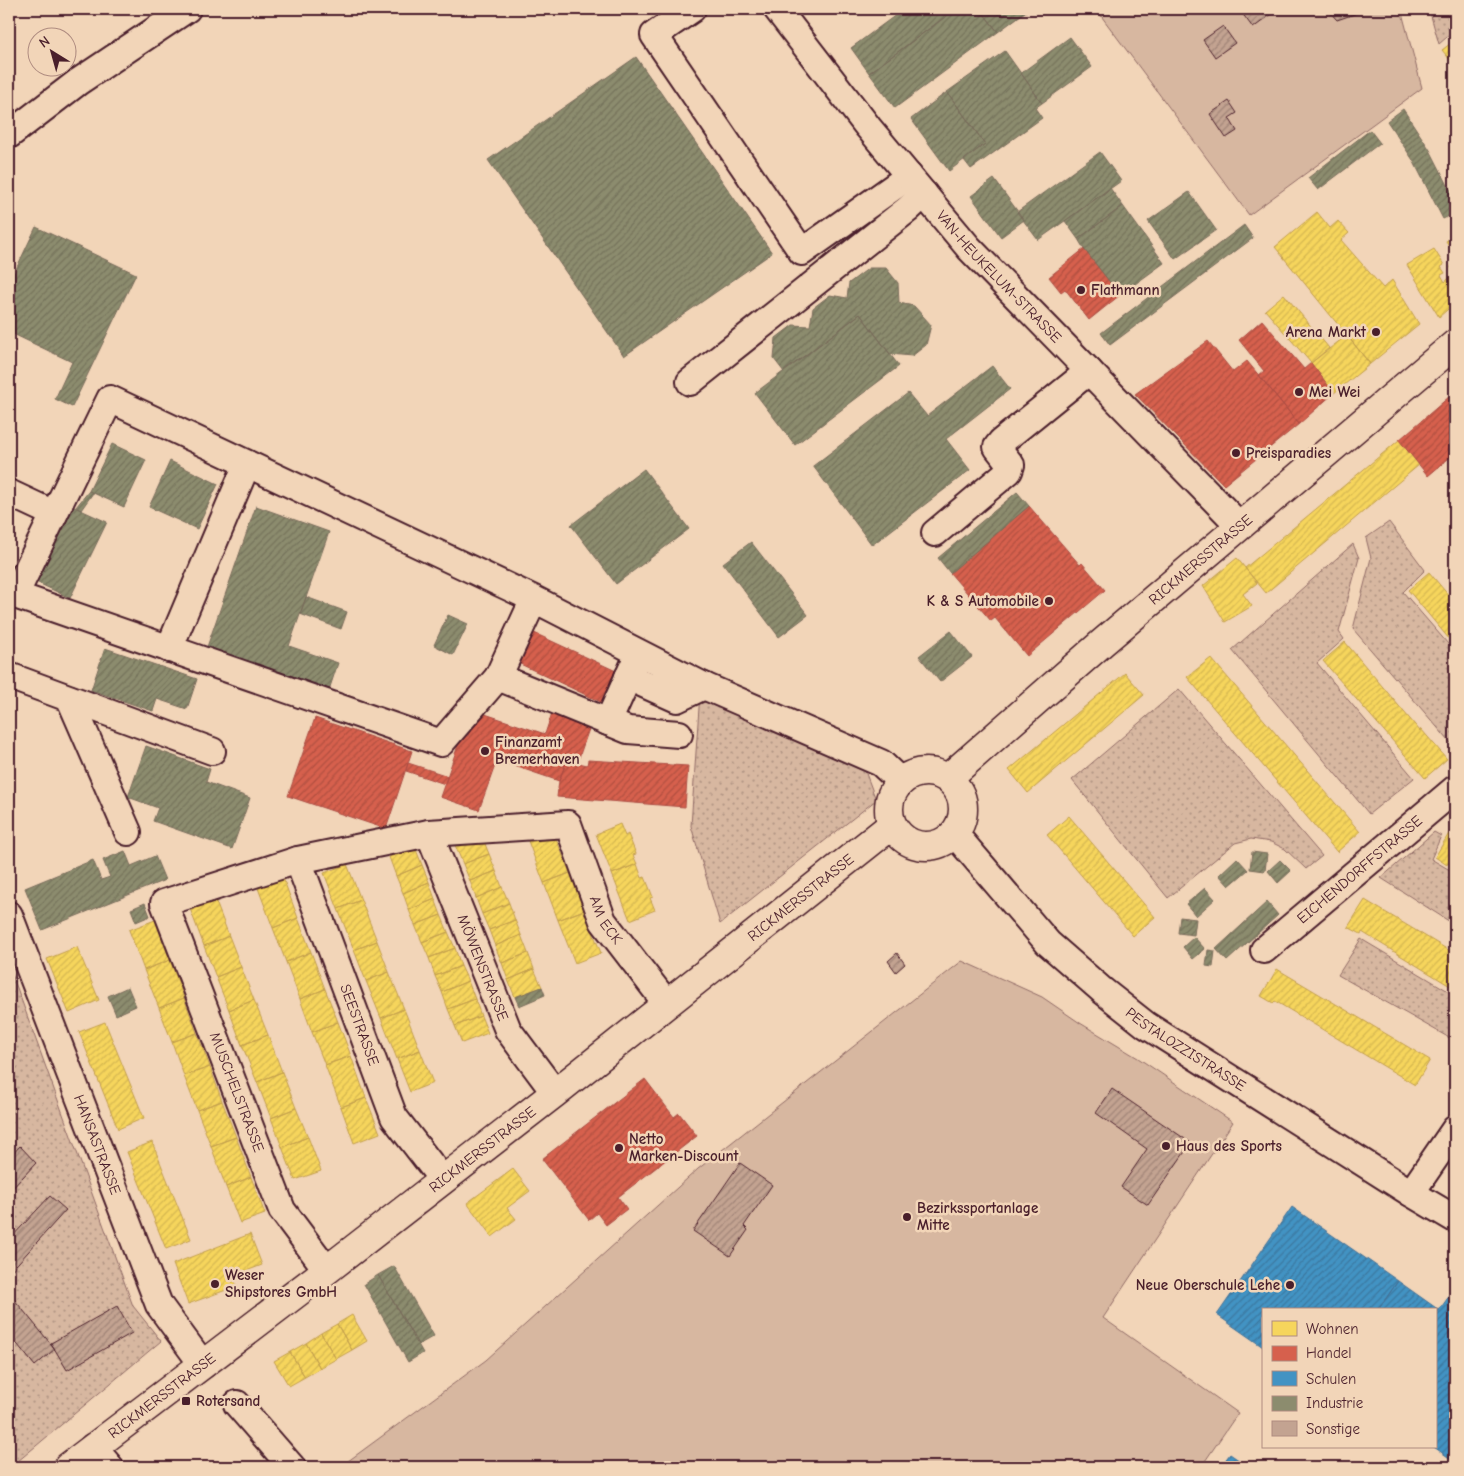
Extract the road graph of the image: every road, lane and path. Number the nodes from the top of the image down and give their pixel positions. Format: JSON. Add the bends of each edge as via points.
{"nodes":[{"id":1,"x":187,"y":9,"type":"edge"},
{"id":2,"x":692,"y":9,"type":"edge"},
{"id":3,"x":777,"y":9,"type":"edge"},
{"id":4,"x":9,"y":135,"type":"edge"},
{"id":5,"x":917,"y":185,"type":"junction"},
{"id":6,"x":1455,"y":344,"type":"edge"},
{"id":7,"x":1088,"y":371,"type":"junction"},
{"id":8,"x":690,"y":382,"type":"dead end"},
{"id":9,"x":247,"y":464,"type":"junction"},
{"id":10,"x":9,"y":493,"type":"edge"},
{"id":11,"x":54,"y":514,"type":"junction"},
{"id":12,"x":1240,"y":526,"type":"junction"},
{"id":13,"x":935,"y":533,"type":"dead end"},
{"id":14,"x":534,"y":599,"type":"junction"},
{"id":15,"x":12,"y":603,"type":"edge"},
{"id":16,"x":170,"y":649,"type":"junction"},
{"id":17,"x":640,"y":652,"type":"junction"},
{"id":18,"x":9,"y":676,"type":"edge"},
{"id":19,"x":498,"y":677,"type":"junction"},
{"id":20,"x":628,"y":677,"type":"junction"},
{"id":21,"x":704,"y":686,"type":"junction"},
{"id":22,"x":70,"y":699,"type":"junction"},
{"id":23,"x":608,"y":722,"type":"junction"},
{"id":24,"x":679,"y":734,"type":"dead end"},
{"id":25,"x":212,"y":751,"type":"dead end"},
{"id":26,"x":948,"y":778,"type":"junction"},
{"id":27,"x":900,"y":781,"type":"junction"},
{"id":28,"x":1455,"y":789,"type":"edge"},
{"id":29,"x":892,"y":825,"type":"junction"},
{"id":30,"x":128,"y":832,"type":"dead end"},
{"id":31,"x":429,"y":833,"type":"junction"},
{"id":32,"x":954,"y":833,"type":"junction"},
{"id":33,"x":298,"y":860,"type":"junction"},
{"id":34,"x":9,"y":915,"type":"edge"},
{"id":35,"x":1264,"y":950,"type":"dead end"},
{"id":36,"x":667,"y":1004,"type":"junction"},
{"id":37,"x":555,"y":1093,"type":"junction"},
{"id":38,"x":1455,"y":1129,"type":"edge"},
{"id":39,"x":442,"y":1180,"type":"junction"},
{"id":40,"x":1411,"y":1193,"type":"junction"},
{"id":41,"x":1455,"y":1219,"type":"edge"},
{"id":42,"x":327,"y":1270,"type":"junction"},
{"id":43,"x":203,"y":1365,"type":"junction"},
{"id":44,"x":237,"y":1404,"type":"dead end"},
{"id":45,"x":94,"y":1446,"type":"junction"},
{"id":46,"x":68,"y":1467,"type":"edge"},
{"id":47,"x":110,"y":1467,"type":"edge"},
{"id":48,"x":292,"y":1467,"type":"edge"}],
"edges":[{"from":1,"to":4,"type":"street","via":[[78,82]]},
{"from":2,"to":5,"type":"street","via":[[654,35],[802,252]]},
{"from":3,"to":5,"type":"street","name":"VAN-HEUKELUM-STRASSE"},
{"from":5,"to":7,"type":"street","name":"VAN-HEUKELUM-STRASSE","via":[[969,248]]},
{"from":5,"to":8,"type":"street","via":[[908,209]]},
{"from":6,"to":12,"type":"main road","name":"RICKMERSSTRASSE"},
{"from":7,"to":12,"type":"street","name":"VAN-HEUKELUM-STRASSE"},
{"from":7,"to":13,"type":"street","via":[[1001,442],[997,447],[1011,465],[1009,471]]},
{"from":9,"to":11,"type":"street","via":[[110,399]]},
{"from":9,"to":14,"type":"street"},
{"from":9,"to":16,"type":"street"},
{"from":10,"to":11,"type":"street"},
{"from":11,"to":15,"type":"street"},
{"from":12,"to":26,"type":"main road","name":"RICKMERSSTRASSE"},
{"from":14,"to":17,"type":"street"},
{"from":14,"to":19,"type":"street"},
{"from":15,"to":16,"type":"street"},
{"from":16,"to":19,"type":"street","via":[[441,743]]},
{"from":17,"to":20,"type":"street"},
{"from":17,"to":21,"type":"street"},
{"from":18,"to":22,"type":"street"},
{"from":19,"to":23,"type":"street"},
{"from":20,"to":21,"type":"street","via":[[677,699]]},
{"from":20,"to":23,"type":"street"},
{"from":21,"to":27,"type":"street","via":[[881,763]]},
{"from":22,"to":25,"type":"street"},
{"from":22,"to":30,"type":"street"},
{"from":23,"to":24,"type":"street","via":[[628,730]]},
{"from":26,"to":27,"type":"main road","via":[[924,771],[915,772]]},
{"from":26,"to":32,"type":"main road","via":[[958,788],[963,806],[962,818]]},
{"from":27,"to":29,"type":"main road","via":[[889,800]]},
{"from":28,"to":35,"type":"street","name":"EICHENDORFFSTRASSE"},
{"from":29,"to":32,"type":"main road","via":[[904,839],[921,846],[939,844]]},
{"from":29,"to":36,"type":"main road","name":"RICKMERSSTRASSE"},
{"from":31,"to":33,"type":"street"},
{"from":31,"to":36,"type":"street","name":"AM ECK","via":[[568,824],[603,920]]},
{"from":31,"to":37,"type":"street","name":"MÖWENSTRASSE","via":[[508,1030]]},
{"from":32,"to":40,"type":"street","name":"PESTALOZZISTRASSE","via":[[1048,943],[1102,991],[1146,1025]]},
{"from":33,"to":39,"type":"street","name":"SEESTRASSE","via":[[394,1118]]},
{"from":33,"to":42,"type":"street","name":"MUSCHELSTRASSE","via":[[164,903],[282,1210]]},
{"from":34,"to":43,"type":"street","name":"HANSASTRASSE","via":[[159,1305]]},
{"from":36,"to":37,"type":"main road","name":"RICKMERSSTRASSE"},
{"from":37,"to":39,"type":"main road","name":"RICKMERSSTRASSE"},
{"from":38,"to":40,"type":"street"},
{"from":39,"to":42,"type":"main road","name":"RICKMERSSTRASSE"},
{"from":40,"to":41,"type":"street","name":"PESTALOZZISTRASSE"},
{"from":42,"to":43,"type":"main road","name":"RICKMERSSTRASSE"},
{"from":43,"to":45,"type":"main road","name":"RICKMERSSTRASSE"},
{"from":44,"to":48,"type":"street"},
{"from":45,"to":46,"type":"main road","name":"RICKMERSSTRASSE"},
{"from":45,"to":47,"type":"street"}]}
